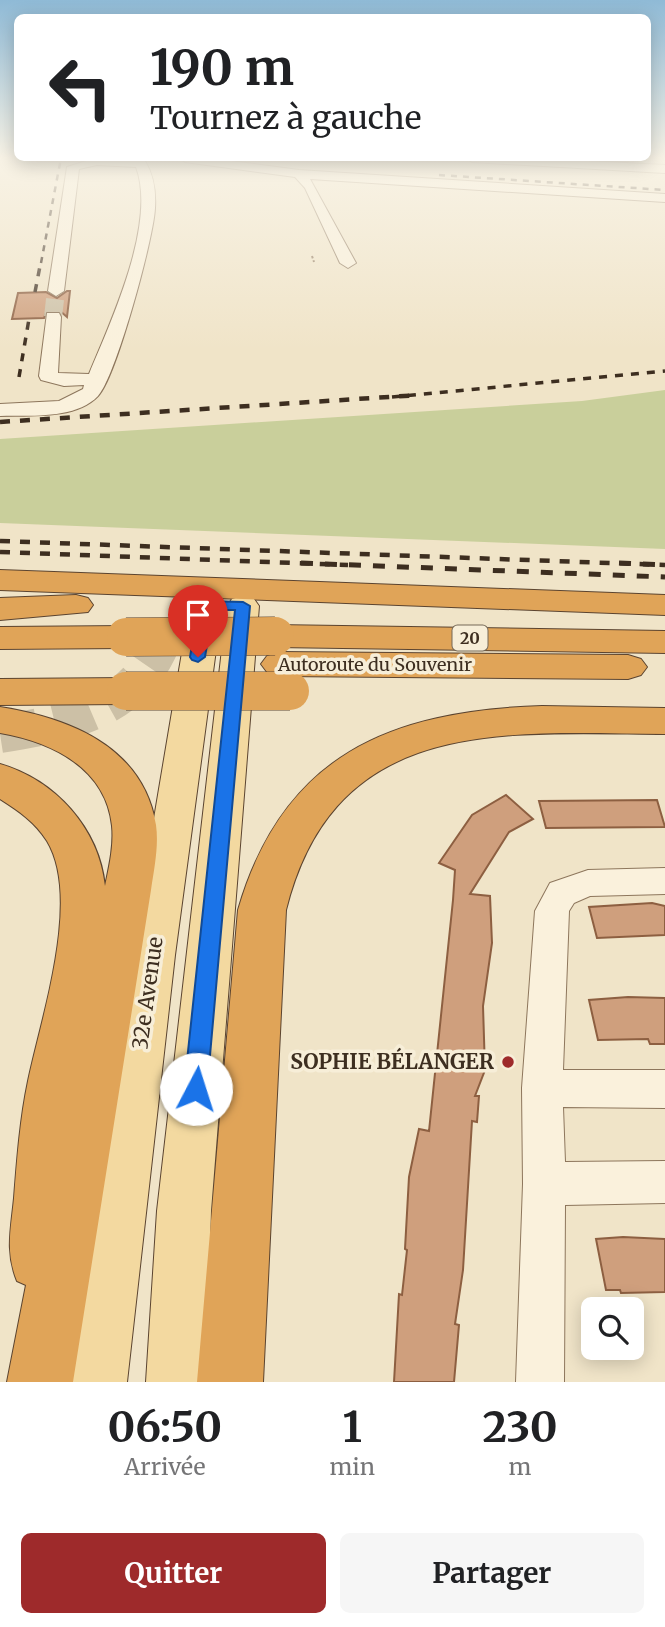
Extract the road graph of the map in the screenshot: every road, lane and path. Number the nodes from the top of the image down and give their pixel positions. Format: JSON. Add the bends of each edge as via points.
{"nodes":[{"id":1,"x":66,"y":220,"type":"edge"},
{"id":2,"x":146,"y":220,"type":"edge"},
{"id":3,"x":327,"y":220,"type":"edge"},
{"id":4,"x":312,"y":256,"type":"dead end"},
{"id":5,"x":314,"y":261,"type":"dead end"},
{"id":6,"x":348,"y":263,"type":"dead end"},
{"id":7,"x":57,"y":291,"type":"tunnel mouth"},
{"id":8,"x":53,"y":317,"type":"tunnel mouth"},
{"id":9,"x":95,"y":379,"type":"junction"},
{"id":10,"x":0,"y":410,"type":"edge"},
{"id":11,"x":0,"y":580,"type":"edge"},
{"id":12,"x":0,"y":598,"type":"edge"},
{"id":13,"x":99,"y":604,"type":"junction"},
{"id":14,"x":665,"y":605,"type":"edge"},
{"id":15,"x":0,"y":609,"type":"edge"},
{"id":16,"x":197,"y":610,"type":"junction"},
{"id":17,"x":665,"y":612,"type":"edge"},
{"id":18,"x":0,"y":638,"type":"edge"},
{"id":19,"x":665,"y":642,"type":"edge"},
{"id":20,"x":126,"y":664,"type":"junction"},
{"id":21,"x":282,"y":664,"type":"junction"},
{"id":22,"x":0,"y":665,"type":"edge"},
{"id":23,"x":665,"y":668,"type":"edge"},
{"id":24,"x":0,"y":692,"type":"edge"},
{"id":25,"x":665,"y":695,"type":"edge"},
{"id":26,"x":0,"y":720,"type":"edge"},
{"id":27,"x":665,"y":721,"type":"edge"},
{"id":28,"x":0,"y":779,"type":"edge"},
{"id":29,"x":665,"y":881,"type":"edge"},
{"id":30,"x":542,"y":1088,"type":"junction"},
{"id":31,"x":665,"y":1088,"type":"edge"},
{"id":32,"x":665,"y":1182,"type":"edge"},
{"id":33,"x":544,"y":1184,"type":"junction"},
{"id":34,"x":29,"y":1382,"type":"edge"},
{"id":35,"x":40,"y":1382,"type":"edge"},
{"id":36,"x":97,"y":1382,"type":"edge"},
{"id":37,"x":176,"y":1382,"type":"edge"},
{"id":38,"x":230,"y":1382,"type":"edge"},
{"id":39,"x":540,"y":1382,"type":"edge"}],
"edges":[{"from":1,"to":7,"type":"street"},
{"from":2,"to":9,"type":"street","via":[[142,248]]},
{"from":3,"to":6,"type":"street"},
{"from":4,"to":5,"type":"path"},
{"from":8,"to":9,"type":"street","via":[[48,376]]},
{"from":9,"to":10,"type":"street","via":[[88,395],[69,404]]},
{"from":11,"to":14,"type":"highway"},
{"from":12,"to":13,"type":"highway"},
{"from":13,"to":15,"type":"highway"},
{"from":13,"to":16,"type":"highway"},
{"from":16,"to":17,"type":"highway"},
{"from":16,"to":36,"type":"main road","name":"32e Avenue"},
{"from":16,"to":37,"type":"main road"},
{"from":18,"to":20,"type":"highway","name":"Autoroute du Souvenir","number":"20"},
{"from":19,"to":21,"type":"highway","name":"Autoroute du Souvenir","number":"20"},
{"from":20,"to":21,"type":"highway","bridge":true},
{"from":20,"to":21,"type":"highway","name":"Autoroute du Souvenir","number":"20","bridge":true},
{"from":20,"to":22,"type":"highway","name":"Autoroute du Souvenir","number":"20"},
{"from":20,"to":24,"type":"highway"},
{"from":21,"to":23,"type":"highway","name":"Autoroute du Souvenir","number":"20"},
{"from":21,"to":25,"type":"highway"},
{"from":26,"to":35,"type":"highway","via":[[43,727],[90,751],[118,782],[134,825],[128,890]]},
{"from":27,"to":38,"type":"highway","via":[[511,721],[425,734],[384,750],[336,780],[293,829],[274,867],[262,910]]},
{"from":28,"to":34,"type":"highway","via":[[35,799],[63,829],[81,868],[86,898],[80,956],[54,1085]]},
{"from":29,"to":30,"type":"street","via":[[588,883],[562,893],[552,911]]},
{"from":30,"to":31,"type":"street"},
{"from":30,"to":33,"type":"street"},
{"from":32,"to":33,"type":"street"},
{"from":33,"to":39,"type":"street"}]}
